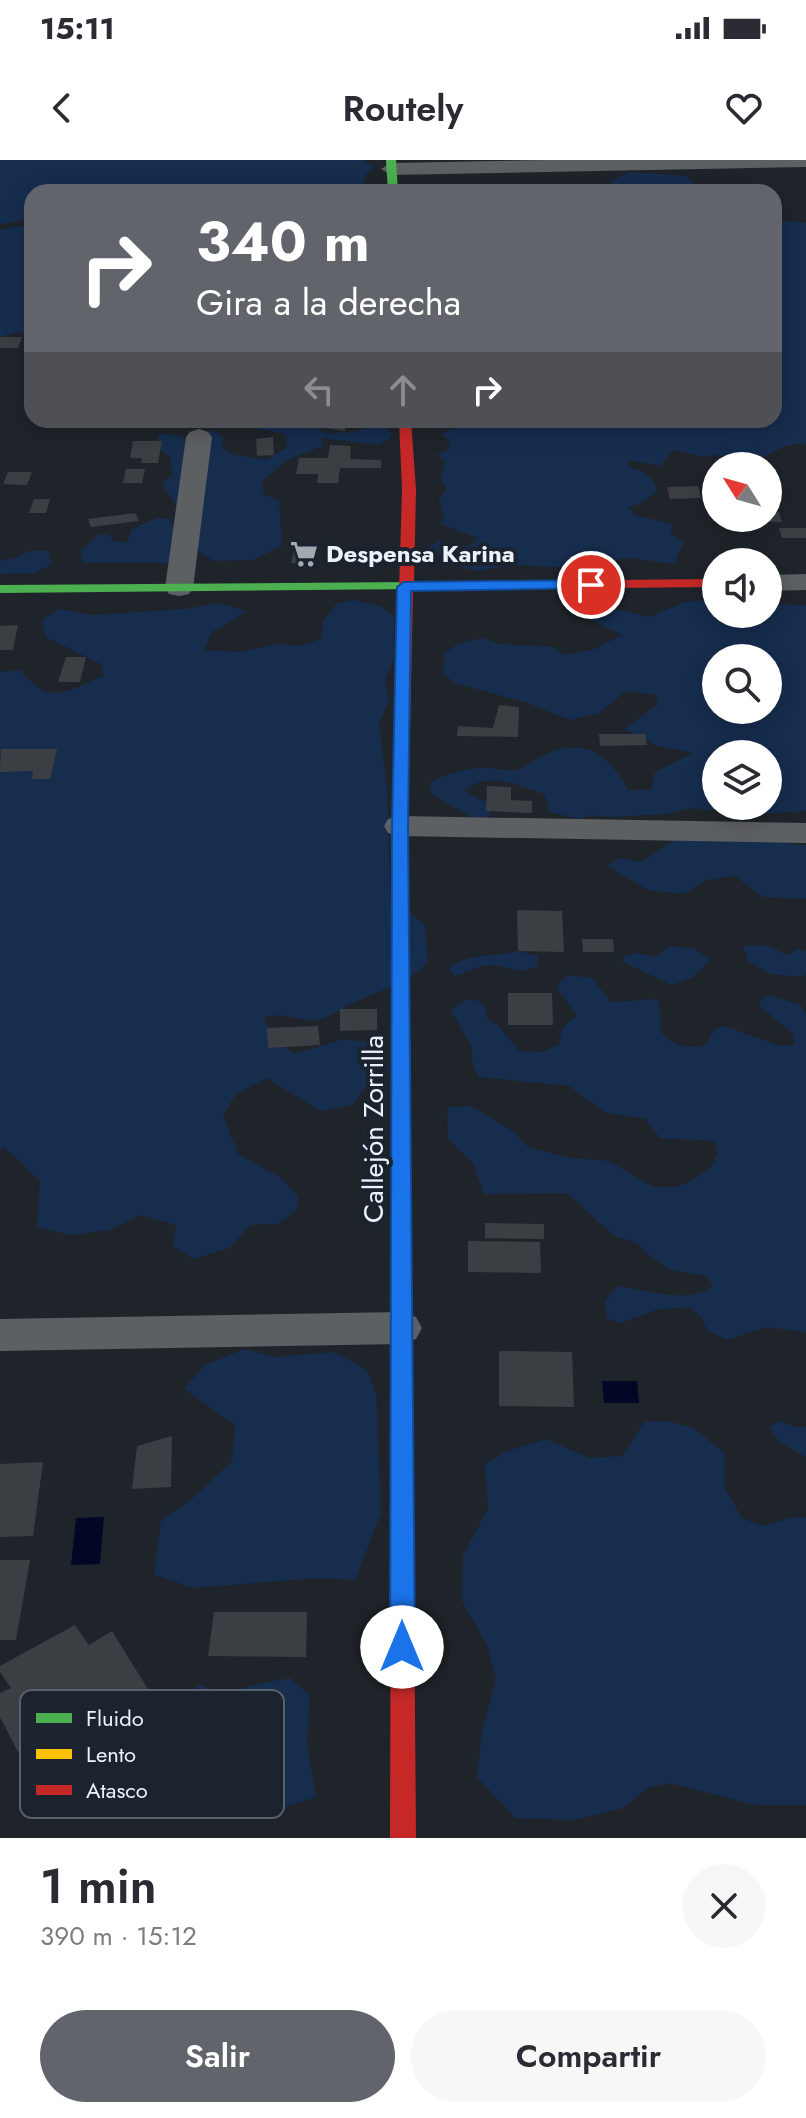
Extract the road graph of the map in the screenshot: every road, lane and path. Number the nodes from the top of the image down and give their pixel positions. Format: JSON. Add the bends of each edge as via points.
{"nodes":[{"id":1,"x":806,"y":161,"type":"edge"},
{"id":2,"x":391,"y":165,"type":"edge"},
{"id":3,"x":405,"y":428,"type":"edge"},
{"id":4,"x":199,"y":437,"type":"dead end"},
{"id":5,"x":806,"y":582,"type":"edge"},
{"id":6,"x":702,"y":583,"type":"edge"},
{"id":7,"x":782,"y":583,"type":"edge"},
{"id":8,"x":404,"y":587,"type":"junction"},
{"id":9,"x":179,"y":588,"type":"junction"},
{"id":10,"x":0,"y":589,"type":"edge"},
{"id":11,"x":400,"y":826,"type":"junction"},
{"id":12,"x":806,"y":833,"type":"edge"},
{"id":13,"x":401,"y":1328,"type":"junction"},
{"id":14,"x":0,"y":1335,"type":"edge"},
{"id":15,"x":403,"y":1838,"type":"edge"}],
"edges":[{"from":1,"to":2,"type":"street"},
{"from":3,"to":8,"type":"street","name":"Callejón Zorrilla","via":[[409,490]]},
{"from":4,"to":9,"type":"street"},
{"from":5,"to":7,"type":"street"},
{"from":6,"to":8,"type":"street"},
{"from":8,"to":9,"type":"street"},
{"from":8,"to":11,"type":"street","name":"Callejón Zorrilla"},
{"from":9,"to":10,"type":"street"},
{"from":11,"to":12,"type":"street"},
{"from":11,"to":13,"type":"street","name":"Callejón Zorrilla"},
{"from":13,"to":14,"type":"street"},
{"from":13,"to":15,"type":"street","name":"Callejón Zorrilla"}]}
